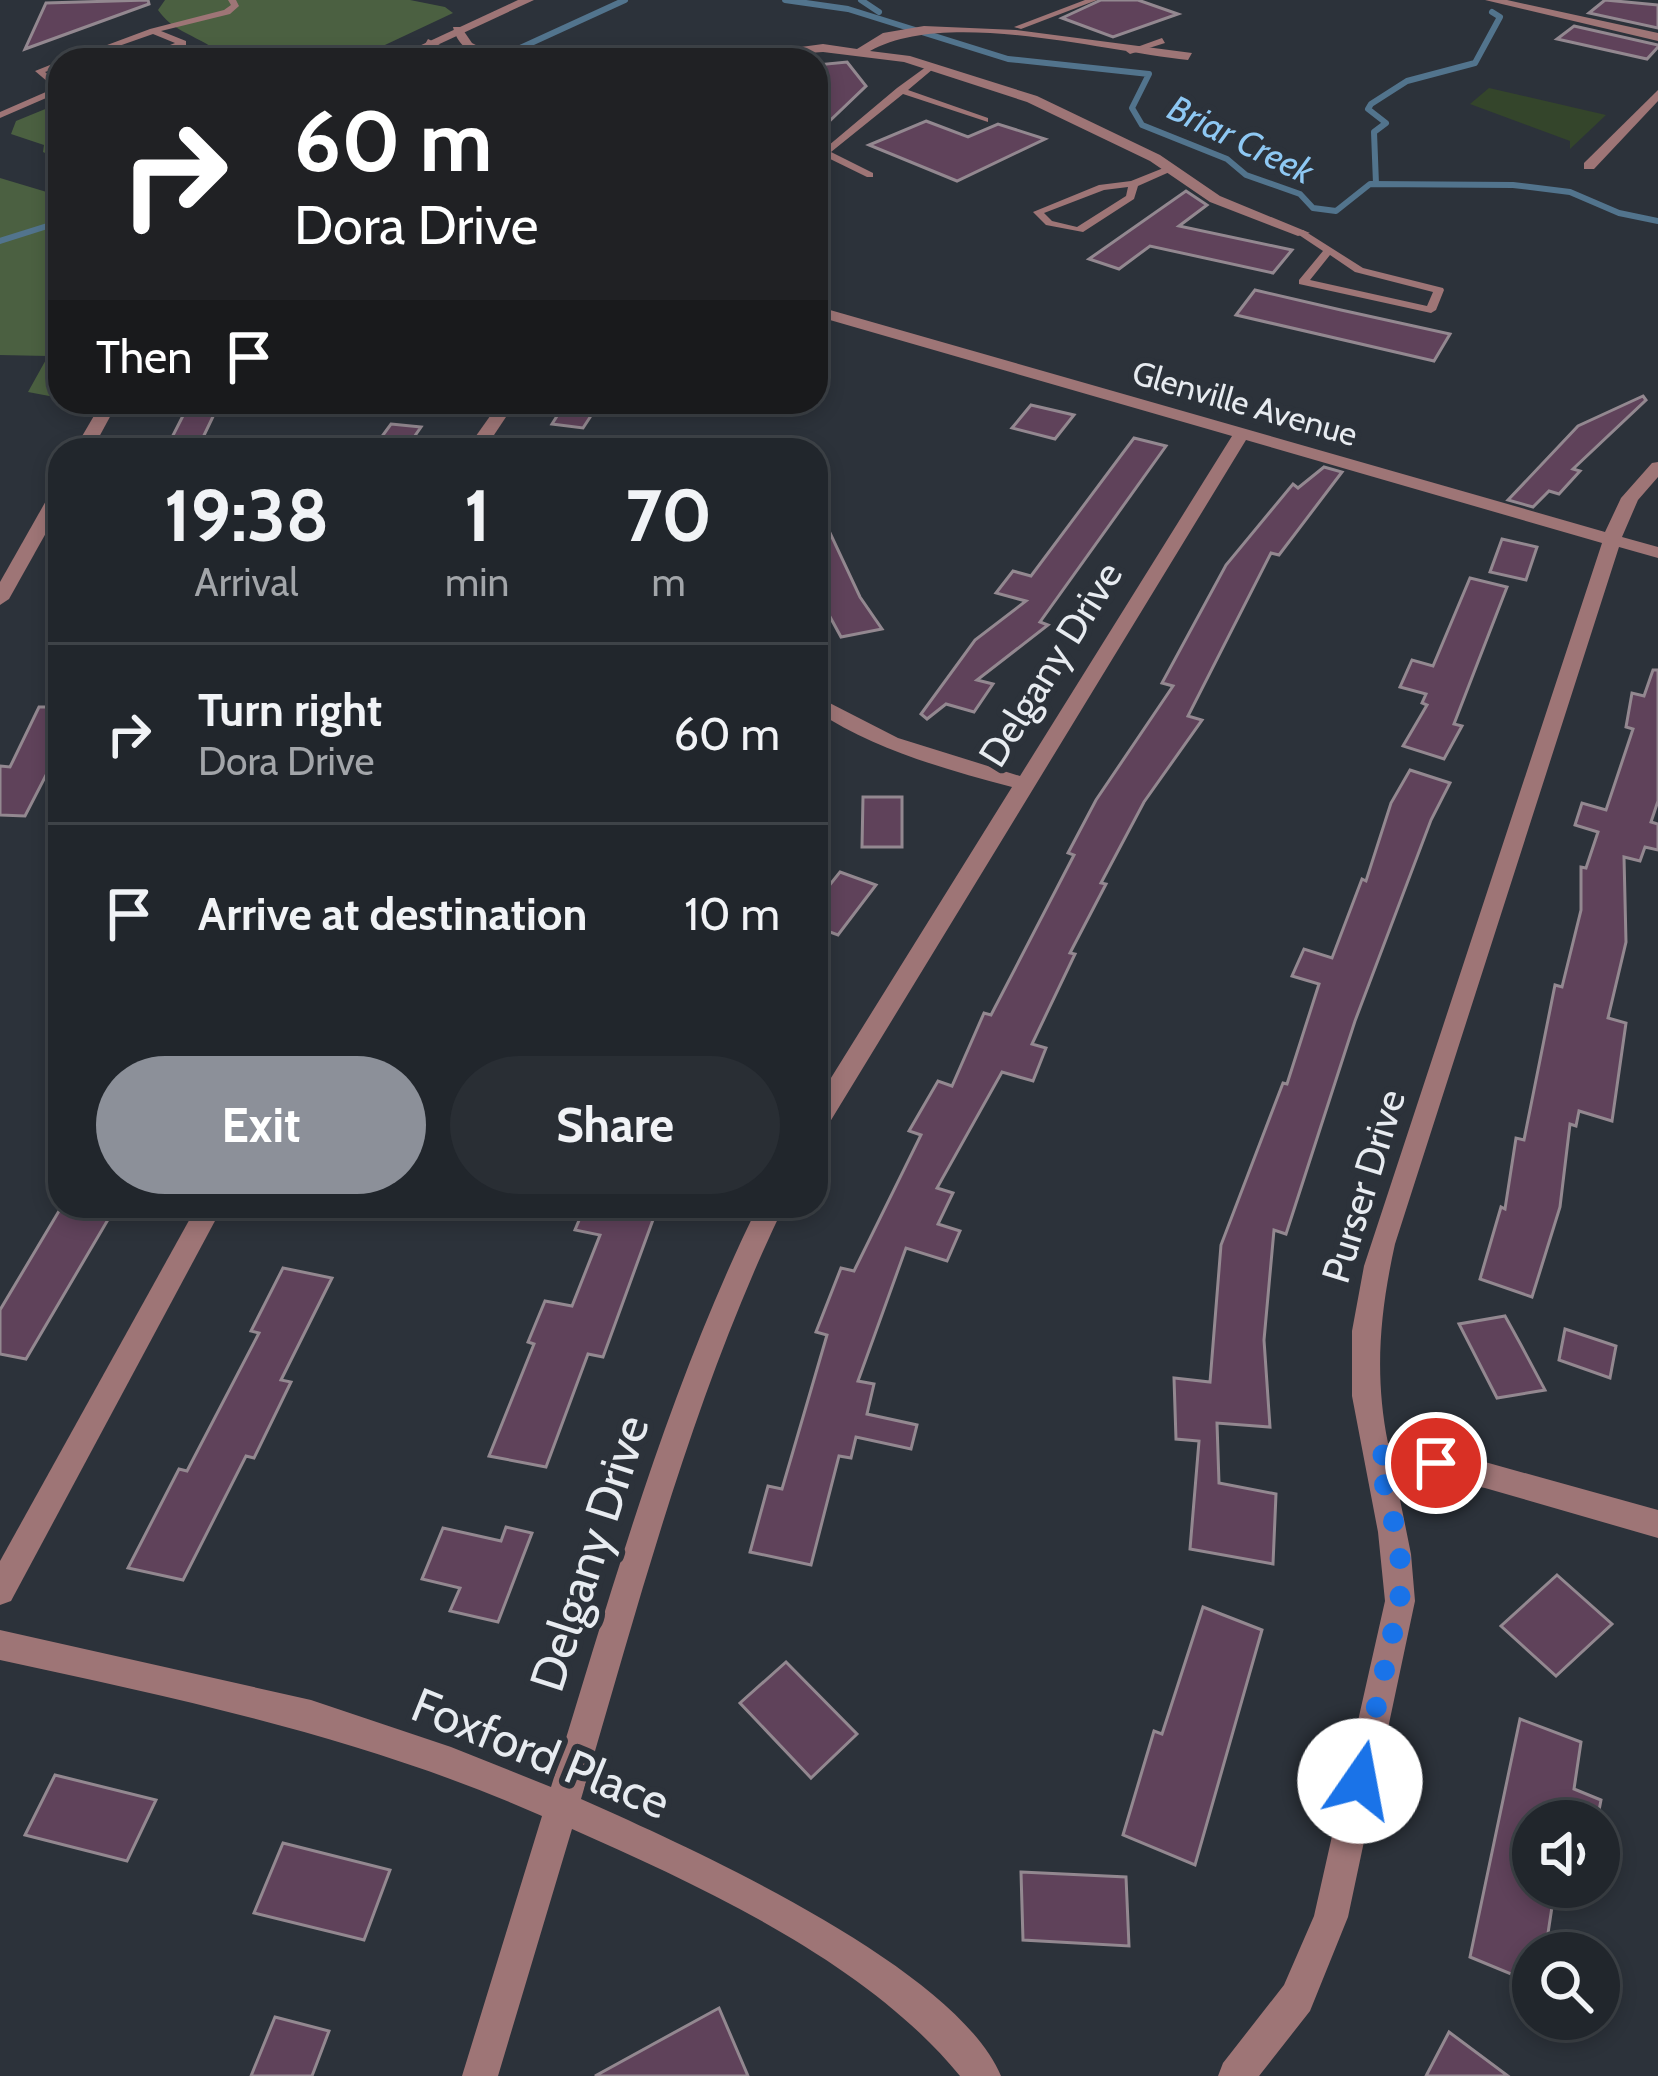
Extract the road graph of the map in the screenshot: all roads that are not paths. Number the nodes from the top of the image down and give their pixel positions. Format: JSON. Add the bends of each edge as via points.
{"nodes":[{"id":1,"x":232,"y":0,"type":"edge"},
{"id":2,"x":528,"y":0,"type":"edge"},
{"id":3,"x":1094,"y":0,"type":"edge"},
{"id":4,"x":1491,"y":0,"type":"edge"},
{"id":5,"x":1018,"y":27,"type":"junction"},
{"id":6,"x":457,"y":29,"type":"junction"},
{"id":7,"x":153,"y":31,"type":"junction"},
{"id":8,"x":1658,"y":37,"type":"edge"},
{"id":9,"x":1162,"y":41,"type":"dead end"},
{"id":10,"x":428,"y":43,"type":"junction"},
{"id":11,"x":104,"y":48,"type":"edge"},
{"id":12,"x":169,"y":48,"type":"edge"},
{"id":13,"x":418,"y":48,"type":"edge"},
{"id":14,"x":437,"y":48,"type":"edge"},
{"id":15,"x":473,"y":48,"type":"edge"},
{"id":16,"x":828,"y":48,"type":"edge"},
{"id":17,"x":862,"y":50,"type":"junction"},
{"id":18,"x":1130,"y":51,"type":"junction"},
{"id":19,"x":1189,"y":56,"type":"dead end"},
{"id":20,"x":930,"y":67,"type":"junction"},
{"id":21,"x":901,"y":90,"type":"junction"},
{"id":22,"x":48,"y":93,"type":"edge"},
{"id":23,"x":1658,"y":94,"type":"edge"},
{"id":24,"x":0,"y":115,"type":"edge"},
{"id":25,"x":985,"y":119,"type":"dead end"},
{"id":26,"x":828,"y":151,"type":"edge"},
{"id":27,"x":828,"y":154,"type":"edge"},
{"id":28,"x":1589,"y":166,"type":"dead end"},
{"id":29,"x":1171,"y":169,"type":"junction"},
{"id":30,"x":870,"y":175,"type":"dead end"},
{"id":31,"x":1133,"y":184,"type":"junction"},
{"id":32,"x":1303,"y":232,"type":"joint"},
{"id":33,"x":1329,"y":250,"type":"junction"},
{"id":34,"x":828,"y":314,"type":"edge"},
{"id":35,"x":1241,"y":433,"type":"junction"},
{"id":36,"x":1658,"y":466,"type":"edge"},
{"id":37,"x":48,"y":513,"type":"edge"},
{"id":38,"x":1612,"y":539,"type":"junction"},
{"id":39,"x":1658,"y":553,"type":"edge"},
{"id":40,"x":0,"y":599,"type":"edge"},
{"id":41,"x":828,"y":708,"type":"edge"},
{"id":42,"x":1025,"y":784,"type":"junction"},
{"id":43,"x":828,"y":1104,"type":"edge"},
{"id":44,"x":203,"y":1218,"type":"edge"},
{"id":45,"x":765,"y":1218,"type":"edge"},
{"id":46,"x":1377,"y":1454,"type":"junction"},
{"id":47,"x":1658,"y":1524,"type":"edge"},
{"id":48,"x":0,"y":1592,"type":"edge"},
{"id":49,"x":0,"y":1645,"type":"edge"},
{"id":50,"x":560,"y":1807,"type":"junction"},
{"id":51,"x":480,"y":2076,"type":"edge"},
{"id":52,"x":983,"y":2076,"type":"edge"},
{"id":53,"x":1237,"y":2076,"type":"edge"}],
"edges":[{"from":1,"to":7,"type":"lane","via":[[227,12]]},
{"from":2,"to":6,"type":"street"},
{"from":3,"to":5,"type":"lane"},
{"from":4,"to":8,"type":"street"},
{"from":5,"to":17,"type":"street","via":[[945,18],[872,38]]},
{"from":5,"to":18,"type":"street"},
{"from":6,"to":10,"type":"street"},
{"from":6,"to":15,"type":"street"},
{"from":7,"to":11,"type":"lane"},
{"from":7,"to":12,"type":"lane","via":[[183,43]]},
{"from":9,"to":18,"type":"lane"},
{"from":10,"to":13,"type":"street"},
{"from":10,"to":14,"type":"street"},
{"from":16,"to":17,"type":"street"},
{"from":17,"to":20,"type":"street"},
{"from":18,"to":19,"type":"street"},
{"from":20,"to":21,"type":"lane"},
{"from":20,"to":29,"type":"street","via":[[1032,99]]},
{"from":21,"to":25,"type":"lane"},
{"from":21,"to":26,"type":"lane"},
{"from":22,"to":24,"type":"lane"},
{"from":23,"to":28,"type":"street"},
{"from":27,"to":30,"type":"lane"},
{"from":29,"to":31,"type":"lane"},
{"from":29,"to":32,"type":"street","via":[[1216,199]]},
{"from":31,"to":31,"type":"lane","via":[[1102,187],[1038,212],[1048,224],[1079,230],[1131,197]]},
{"from":32,"to":33,"type":"lane"},
{"from":33,"to":33,"type":"lane","via":[[1359,271],[1439,290],[1431,310],[1303,282]]},
{"from":34,"to":35,"type":"street","name":"Glenville Avenue"},
{"from":35,"to":38,"type":"street","name":"Glenville Avenue"},
{"from":35,"to":42,"type":"street","name":"Delgany Drive"},
{"from":36,"to":38,"type":"street","name":"Purser Drive","via":[[1630,498]]},
{"from":37,"to":40,"type":"street"},
{"from":38,"to":39,"type":"street","name":"Glenville Avenue"},
{"from":38,"to":46,"type":"street","name":"Purser Drive","via":[[1382,1244],[1364,1336]]},
{"from":41,"to":42,"type":"street","via":[[899,746]]},
{"from":42,"to":43,"type":"street","name":"Delgany Drive"},
{"from":44,"to":48,"type":"street"},
{"from":45,"to":50,"type":"street","name":"Delgany Drive","via":[[673,1441]]},
{"from":46,"to":47,"type":"street","via":[[1485,1474]]},
{"from":46,"to":53,"type":"street","name":"Purser Drive","via":[[1400,1548],[1400,1600],[1331,1917],[1297,1998]]},
{"from":49,"to":50,"type":"street","name":"Foxford Place","via":[[352,1729]]},
{"from":50,"to":51,"type":"street","name":"Delgany Drive"},
{"from":50,"to":52,"type":"street","name":"Foxford Place","via":[[853,1953],[899,1986]]}]}
